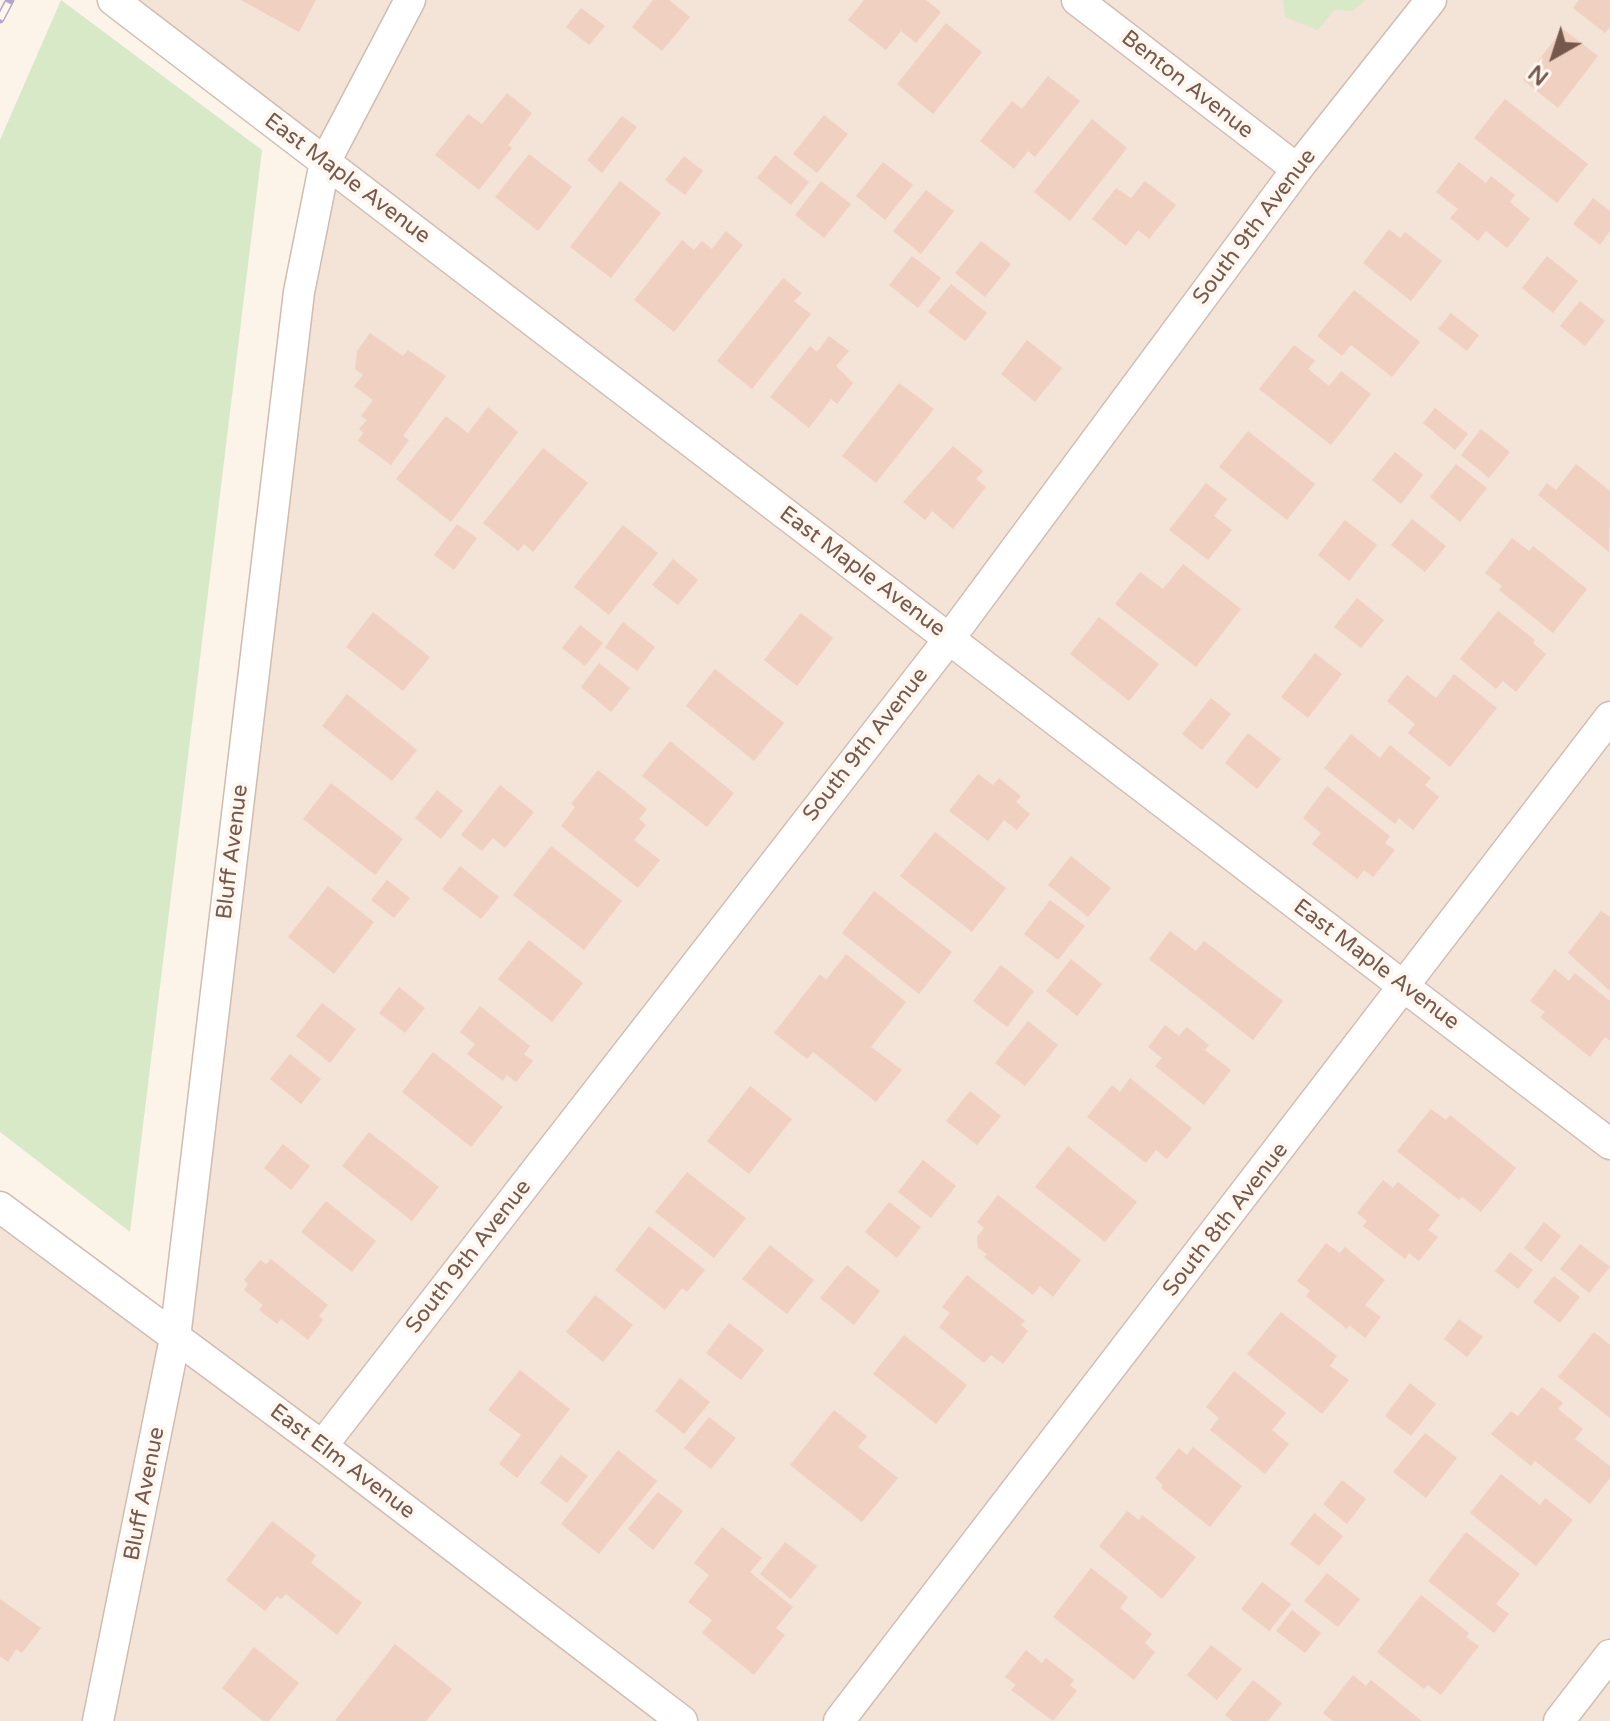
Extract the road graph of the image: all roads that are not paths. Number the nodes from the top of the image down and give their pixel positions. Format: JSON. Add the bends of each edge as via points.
{"nodes":[{"id":1,"x":113,"y":0,"type":"edge"},
{"id":2,"x":410,"y":0,"type":"edge"},
{"id":3,"x":1077,"y":0,"type":"edge"},
{"id":4,"x":1431,"y":0,"type":"edge"},
{"id":5,"x":325,"y":162,"type":"junction"},
{"id":6,"x":1297,"y":169,"type":"junction"},
{"id":7,"x":949,"y":639,"type":"junction"},
{"id":8,"x":1610,"y":717,"type":"edge"},
{"id":9,"x":1405,"y":988,"type":"junction"},
{"id":10,"x":1610,"y":1144,"type":"edge"},
{"id":11,"x":0,"y":1207,"type":"edge"},
{"id":12,"x":175,"y":1338,"type":"junction"},
{"id":13,"x":322,"y":1446,"type":"junction"},
{"id":14,"x":1610,"y":1655,"type":"edge"},
{"id":15,"x":98,"y":1721,"type":"edge"},
{"id":16,"x":682,"y":1721,"type":"edge"},
{"id":17,"x":839,"y":1721,"type":"edge"},
{"id":18,"x":1559,"y":1721,"type":"edge"}],
"edges":[{"from":1,"to":5,"type":"street","name":"East Maple Avenue"},
{"from":2,"to":5,"type":"street","name":"Bluff Avenue"},
{"from":3,"to":6,"type":"street","name":"Benton Avenue"},
{"from":4,"to":6,"type":"street","name":"South 9th Avenue"},
{"from":5,"to":7,"type":"street","name":"East Maple Avenue"},
{"from":5,"to":12,"type":"street","name":"Bluff Avenue","via":[[299,292]]},
{"from":6,"to":7,"type":"street","name":"South 9th Avenue"},
{"from":7,"to":9,"type":"street","name":"East Maple Avenue"},
{"from":7,"to":13,"type":"street","name":"South 9th Avenue"},
{"from":8,"to":9,"type":"street","name":"South 8th Avenue"},
{"from":9,"to":10,"type":"street","name":"East Maple Avenue"},
{"from":9,"to":17,"type":"street","name":"South 8th Avenue"},
{"from":11,"to":12,"type":"street","name":"East Elm Avenue"},
{"from":12,"to":13,"type":"street","name":"East Elm Avenue"},
{"from":12,"to":15,"type":"street","name":"Bluff Avenue"},
{"from":13,"to":16,"type":"street","name":"East Elm Avenue"},
{"from":14,"to":18,"type":"street"}]}
